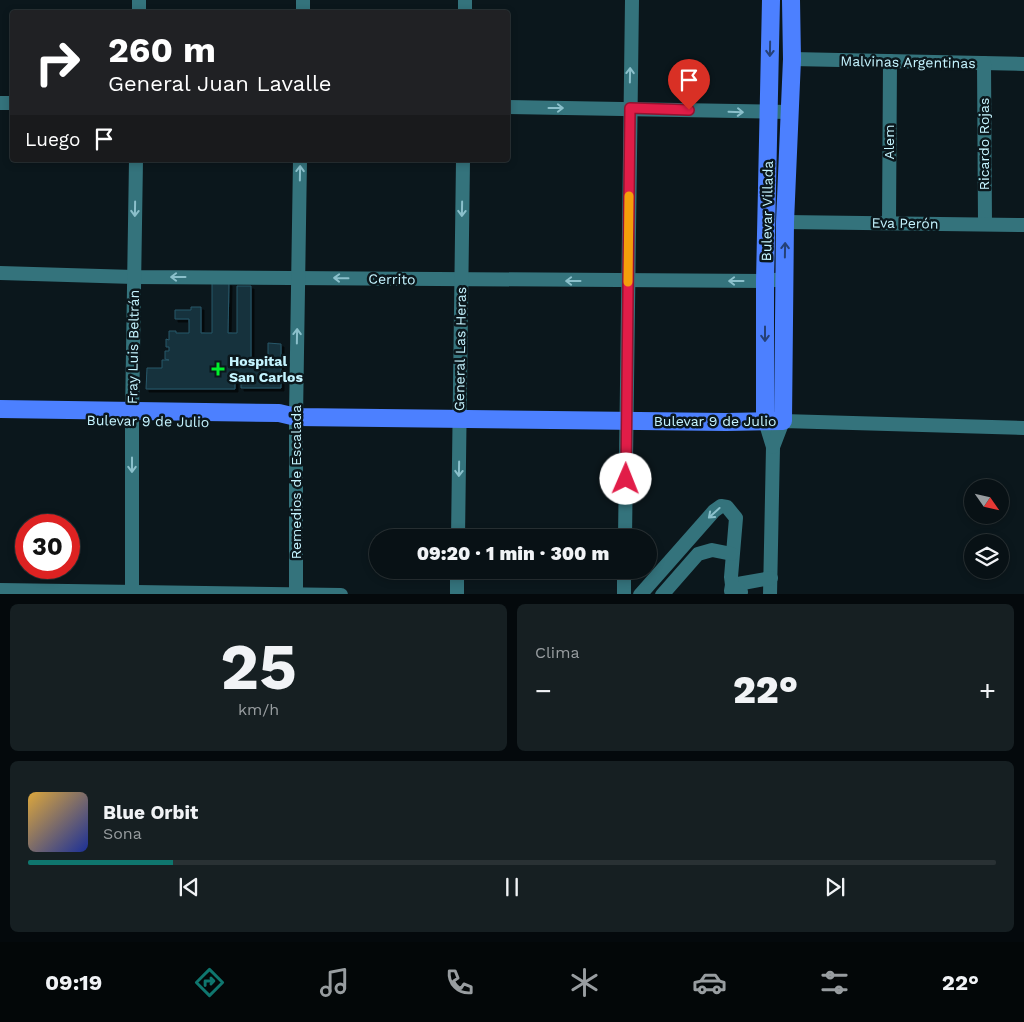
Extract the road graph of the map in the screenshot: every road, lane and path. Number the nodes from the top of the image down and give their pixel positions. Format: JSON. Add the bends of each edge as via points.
{"nodes":[{"id":1,"x":632,"y":0,"type":"edge"},
{"id":2,"x":771,"y":0,"type":"edge"},
{"id":3,"x":791,"y":0,"type":"edge"},
{"id":4,"x":792,"y":59,"type":"junction"},
{"id":5,"x":890,"y":61,"type":"junction"},
{"id":6,"x":984,"y":63,"type":"junction"},
{"id":7,"x":1024,"y":64,"type":"edge"},
{"id":8,"x":510,"y":107,"type":"edge"},
{"id":9,"x":630,"y":108,"type":"junction"},
{"id":10,"x":788,"y":112,"type":"junction"},
{"id":11,"x":769,"y":113,"type":"junction"},
{"id":12,"x":136,"y":162,"type":"edge"},
{"id":13,"x":300,"y":162,"type":"edge"},
{"id":14,"x":463,"y":162,"type":"edge"},
{"id":15,"x":786,"y":222,"type":"junction"},
{"id":16,"x":889,"y":223,"type":"junction"},
{"id":17,"x":985,"y":224,"type":"junction"},
{"id":18,"x":1024,"y":224,"type":"edge"},
{"id":19,"x":0,"y":273,"type":"edge"},
{"id":20,"x":134,"y":277,"type":"junction"},
{"id":21,"x":298,"y":277,"type":"junction"},
{"id":22,"x":784,"y":279,"type":"junction"},
{"id":23,"x":461,"y":280,"type":"junction"},
{"id":24,"x":628,"y":281,"type":"junction"},
{"id":25,"x":765,"y":281,"type":"junction"},
{"id":26,"x":0,"y":409,"type":"edge"},
{"id":27,"x":132,"y":416,"type":"junction"},
{"id":28,"x":296,"y":418,"type":"junction"},
{"id":29,"x":0,"y":420,"type":"edge"},
{"id":30,"x":459,"y":420,"type":"junction"},
{"id":31,"x":627,"y":421,"type":"junction"},
{"id":32,"x":765,"y":421,"type":"junction"},
{"id":33,"x":783,"y":421,"type":"junction"},
{"id":34,"x":1024,"y":428,"type":"edge"},
{"id":35,"x":773,"y":447,"type":"junction"},
{"id":36,"x":458,"y":529,"type":"edge"},
{"id":37,"x":625,"y":529,"type":"edge"},
{"id":38,"x":732,"y":554,"type":"junction"},
{"id":39,"x":457,"y":579,"type":"edge"},
{"id":40,"x":624,"y":579,"type":"edge"},
{"id":41,"x":770,"y":586,"type":"edge"},
{"id":42,"x":0,"y":590,"type":"edge"},
{"id":43,"x":735,"y":592,"type":"edge"},
{"id":44,"x":132,"y":593,"type":"edge"},
{"id":45,"x":296,"y":594,"type":"edge"},
{"id":46,"x":341,"y":594,"type":"edge"},
{"id":47,"x":457,"y":594,"type":"edge"},
{"id":48,"x":624,"y":594,"type":"edge"},
{"id":49,"x":640,"y":594,"type":"edge"},
{"id":50,"x":662,"y":594,"type":"edge"}],
"edges":[{"from":9,"to":1,"type":"street","one_way":true},
{"from":2,"to":11,"type":"main road","name":"Bulevar Villada","one_way":true},
{"from":3,"to":4,"type":"main road","name":"Bulevar Villada"},
{"from":4,"to":5,"type":"street","name":"Malvinas Argentinas"},
{"from":4,"to":10,"type":"main road","name":"Bulevar Villada"},
{"from":5,"to":6,"type":"street","name":"Malvinas Argentinas"},
{"from":5,"to":16,"type":"street","name":"Alem"},
{"from":6,"to":7,"type":"street","name":"Malvinas Argentinas"},
{"from":6,"to":17,"type":"street","name":"Ricardo Rojas"},
{"from":8,"to":9,"type":"street","one_way":true},
{"from":9,"to":11,"type":"street","one_way":true},
{"from":9,"to":24,"type":"street"},
{"from":10,"to":11,"type":"street"},
{"from":10,"to":15,"type":"main road","name":"Bulevar Villada"},
{"from":11,"to":25,"type":"main road","name":"Bulevar Villada"},
{"from":12,"to":20,"type":"street","name":"Fray Luis Beltrán","one_way":true},
{"from":21,"to":13,"type":"street","name":"Remedios de Escalada","one_way":true},
{"from":14,"to":23,"type":"street","name":"General Las Heras","one_way":true},
{"from":15,"to":16,"type":"street","name":"Eva Perón"},
{"from":22,"to":15,"type":"main road","name":"Bulevar Villada","one_way":true},
{"from":16,"to":17,"type":"street","name":"Eva Perón"},
{"from":17,"to":18,"type":"street","name":"Eva Perón"},
{"from":19,"to":20,"type":"street","name":"Cerrito"},
{"from":21,"to":20,"type":"street","name":"Cerrito","one_way":true},
{"from":20,"to":27,"type":"street","name":"Fray Luis Beltrán"},
{"from":23,"to":21,"type":"street","name":"Cerrito","one_way":true},
{"from":28,"to":21,"type":"street","name":"Remedios de Escalada","one_way":true},
{"from":22,"to":25,"type":"street","name":"Cerrito"},
{"from":22,"to":33,"type":"main road","name":"Bulevar Villada"},
{"from":24,"to":23,"type":"street","name":"Cerrito","one_way":true},
{"from":23,"to":30,"type":"street","name":"General Las Heras"},
{"from":25,"to":24,"type":"street","name":"Cerrito","one_way":true},
{"from":24,"to":31,"type":"street"},
{"from":25,"to":32,"type":"main road","name":"Bulevar Villada","one_way":true},
{"from":26,"to":27,"type":"main road","name":"Bulevar 9 de Julio"},
{"from":27,"to":28,"type":"main road","name":"Bulevar 9 de Julio","via":[[280,423]]},
{"from":27,"to":29,"type":"main road","name":"Bulevar 9 de Julio"},
{"from":27,"to":44,"type":"street","name":"Fray Luis Beltrán","one_way":true},
{"from":28,"to":30,"type":"main road","name":"Bulevar 9 de Julio"},
{"from":28,"to":45,"type":"street","name":"Remedios de Escalada"},
{"from":30,"to":31,"type":"main road","name":"Bulevar 9 de Julio"},
{"from":30,"to":36,"type":"street","name":"General Las Heras","one_way":true},
{"from":31,"to":32,"type":"main road","name":"Bulevar 9 de Julio"},
{"from":31,"to":37,"type":"street"},
{"from":32,"to":33,"type":"main road","name":"Bulevar 9 de Julio"},
{"from":32,"to":35,"type":"street"},
{"from":33,"to":34,"type":"street","name":"Bulevar 9 de Julio"},
{"from":33,"to":35,"type":"street"},
{"from":35,"to":41,"type":"street"},
{"from":38,"to":43,"type":"street"},
{"from":38,"to":49,"type":"street","one_way":true,"via":[[736,518],[727,507],[721,506]]},
{"from":38,"to":50,"type":"street","via":[[712,550],[698,554]]},
{"from":39,"to":47,"type":"street"},
{"from":40,"to":48,"type":"street"},
{"from":41,"to":43,"type":"street"},
{"from":42,"to":44,"type":"street"},
{"from":44,"to":45,"type":"street"},
{"from":45,"to":46,"type":"street"}]}
